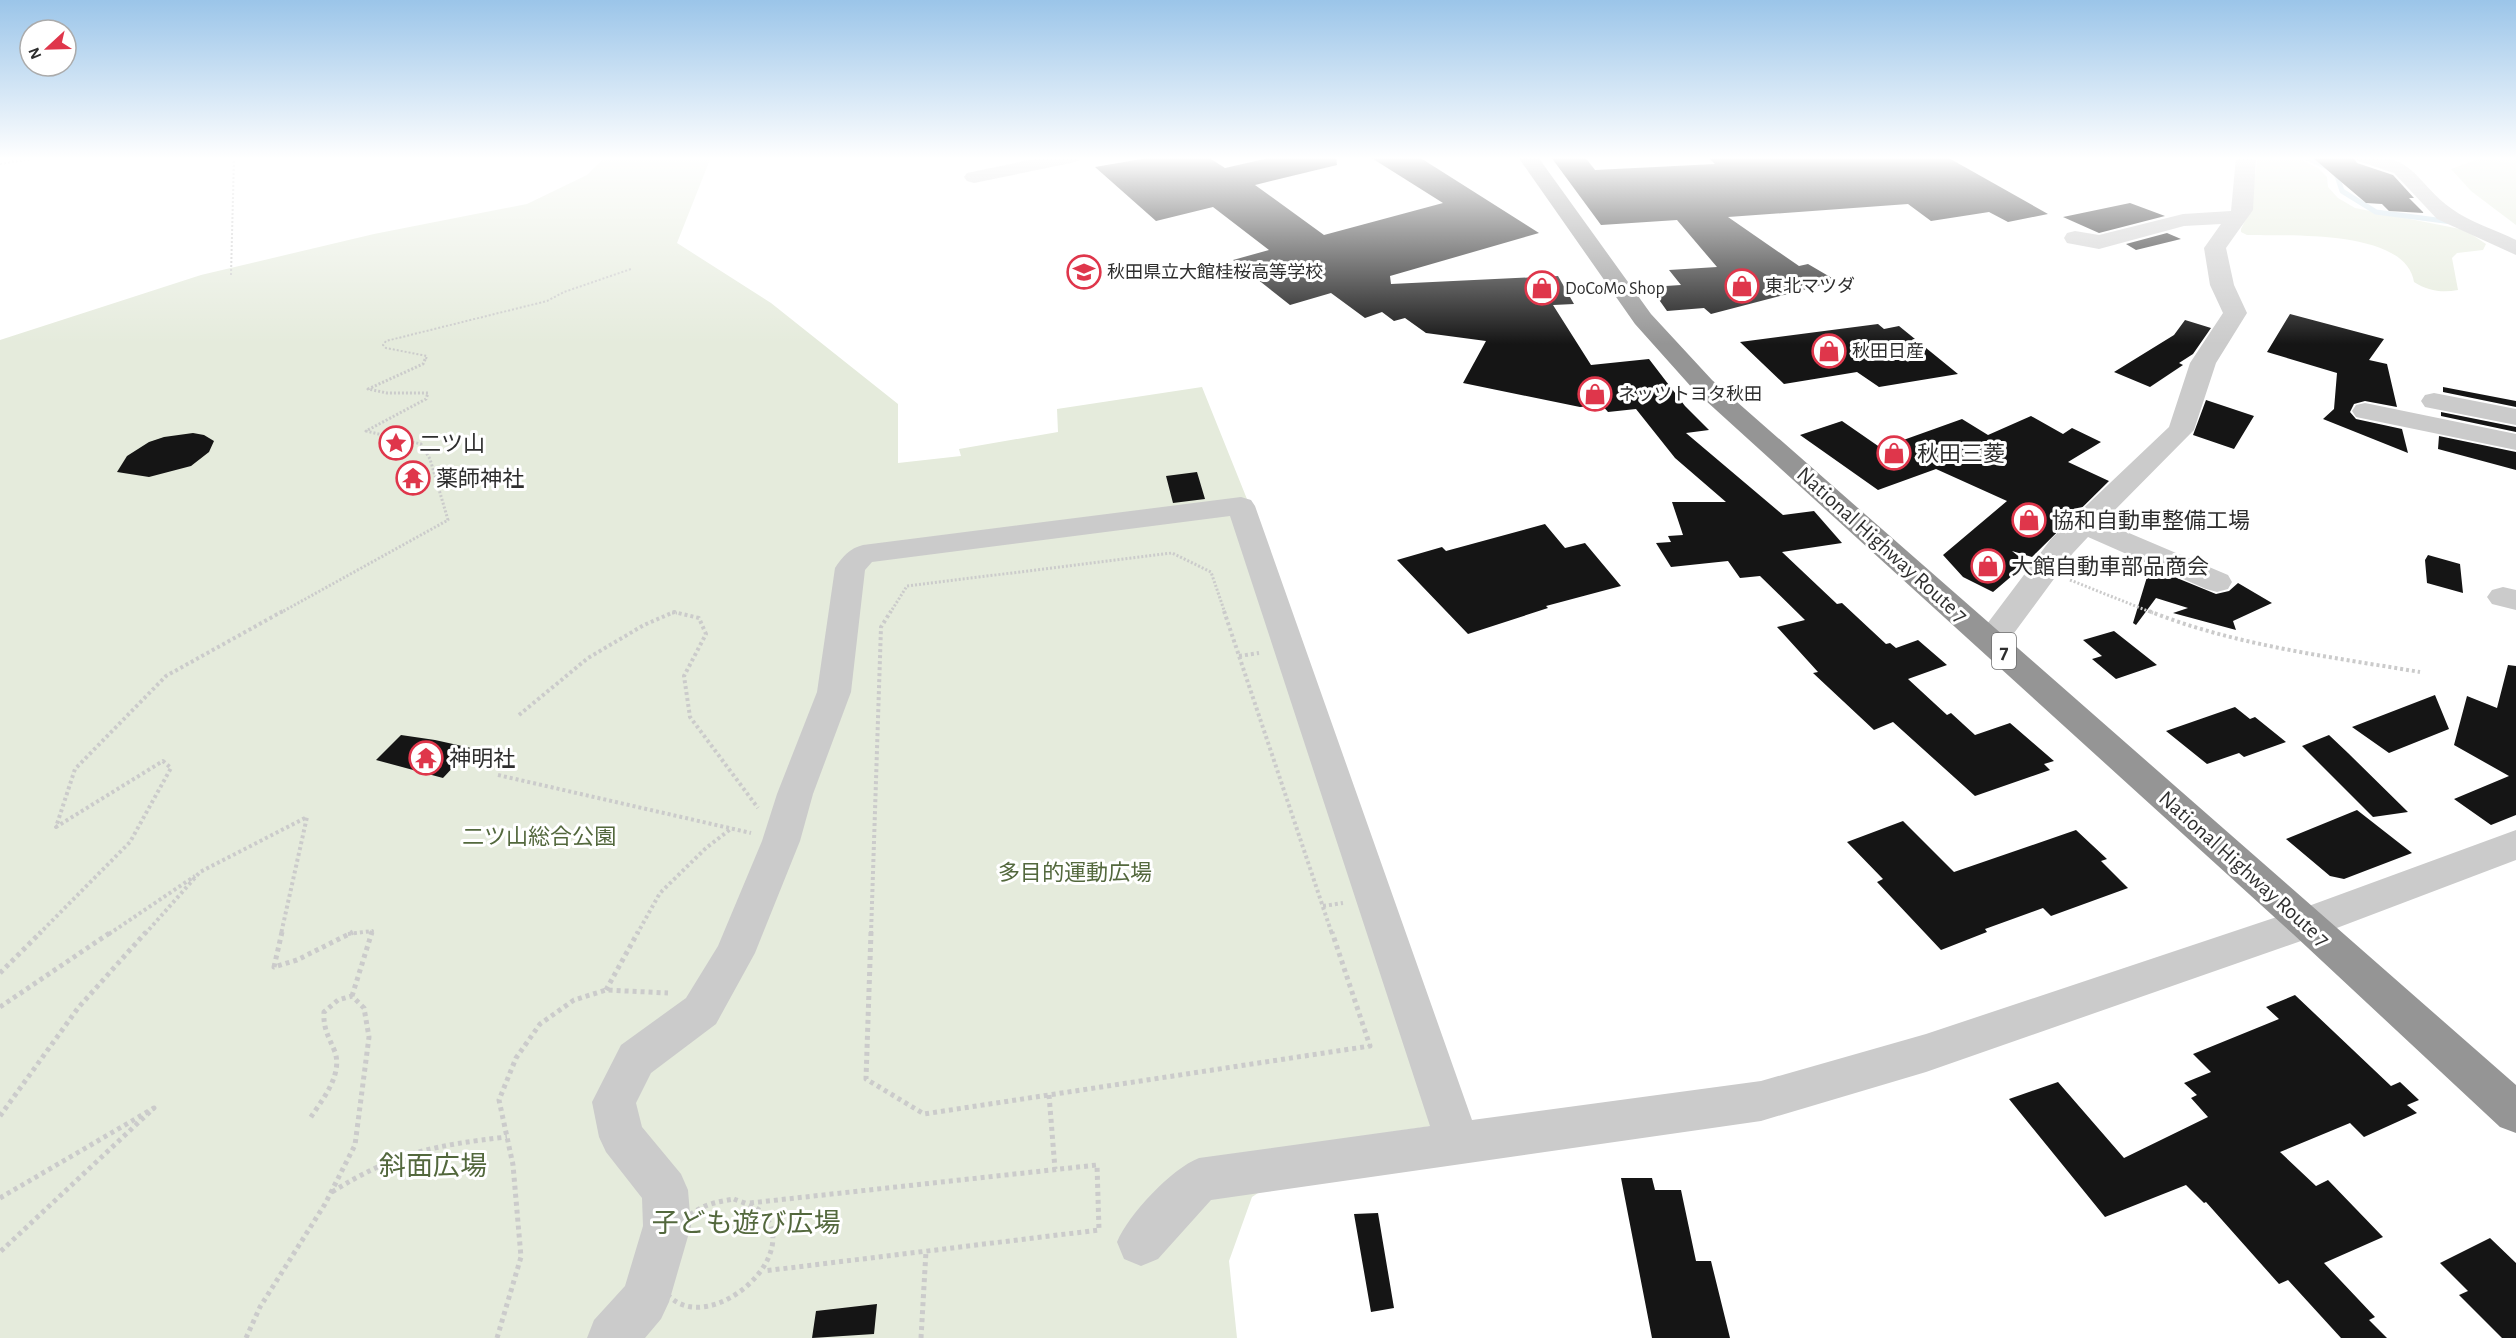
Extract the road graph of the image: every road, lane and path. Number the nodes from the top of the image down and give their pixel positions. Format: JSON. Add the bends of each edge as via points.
{"nodes":[{"id":1,"x":232,"y":219,"type":"edge"},
{"id":2,"x":1572,"y":219,"type":"edge"},
{"id":3,"x":2192,"y":219,"type":"edge"},
{"id":4,"x":2235,"y":219,"type":"edge"},
{"id":5,"x":2456,"y":219,"type":"edge"},
{"id":6,"x":2075,"y":237,"type":"dead end"},
{"id":7,"x":2516,"y":248,"type":"edge"},
{"id":8,"x":631,"y":269,"type":"dead end"},
{"id":9,"x":231,"y":275,"type":"dead end"},
{"id":10,"x":2434,"y":401,"type":"dead end"},
{"id":11,"x":2366,"y":411,"type":"dead end"},
{"id":12,"x":2516,"y":417,"type":"edge"},
{"id":13,"x":2516,"y":442,"type":"edge"},
{"id":14,"x":2084,"y":525,"type":"junction"},
{"id":15,"x":2044,"y":570,"type":"junction"},
{"id":16,"x":2217,"y":582,"type":"dead end"},
{"id":17,"x":1992,"y":640,"type":"junction"},
{"id":18,"x":2420,"y":672,"type":"dead end"},
{"id":19,"x":519,"y":715,"type":"dead end"},
{"id":20,"x":498,"y":775,"type":"dead end"},
{"id":21,"x":721,"y":825,"type":"dead end"},
{"id":22,"x":732,"y":828,"type":"dead end"},
{"id":23,"x":781,"y":841,"type":"junction"},
{"id":24,"x":2516,"y":845,"type":"edge"},
{"id":25,"x":200,"y":872,"type":"junction"},
{"id":26,"x":2307,"y":923,"type":"junction"},
{"id":27,"x":0,"y":973,"type":"edge"},
{"id":28,"x":606,"y":990,"type":"junction"},
{"id":29,"x":711,"y":995,"type":"junction"},
{"id":30,"x":352,"y":996,"type":"junction"},
{"id":31,"x":0,"y":1008,"type":"edge"},
{"id":32,"x":1049,"y":1095,"type":"junction"},
{"id":33,"x":2516,"y":1113,"type":"edge"},
{"id":34,"x":0,"y":1116,"type":"edge"},
{"id":35,"x":309,"y":1120,"type":"dead end"},
{"id":36,"x":507,"y":1137,"type":"junction"},
{"id":37,"x":1458,"y":1144,"type":"junction"},
{"id":38,"x":1055,"y":1169,"type":"junction"},
{"id":39,"x":331,"y":1192,"type":"junction"},
{"id":40,"x":0,"y":1197,"type":"edge"},
{"id":41,"x":750,"y":1203,"type":"junction"},
{"id":42,"x":1141,"y":1242,"type":"dead end"},
{"id":43,"x":926,"y":1251,"type":"junction"},
{"id":44,"x":0,"y":1252,"type":"edge"},
{"id":45,"x":659,"y":1259,"type":"junction"},
{"id":46,"x":764,"y":1271,"type":"junction"},
{"id":47,"x":246,"y":1338,"type":"edge"},
{"id":48,"x":497,"y":1338,"type":"edge"},
{"id":49,"x":612,"y":1338,"type":"edge"},
{"id":50,"x":921,"y":1338,"type":"edge"}],
"edges":[{"from":1,"to":9,"type":"path"},
{"from":2,"to":17,"type":"highway","name":"National Highway Route 7","number":"7","via":[[1643,319],[1703,385]]},
{"from":3,"to":6,"type":"street","via":[[2099,242]]},
{"from":4,"to":14,"type":"street","via":[[2215,248],[2222,285],[2235,313],[2203,363],[2181,430]]},
{"from":5,"to":7,"type":"street"},
{"from":8,"to":27,"type":"path","via":[[547,301],[386,341],[386,348],[428,356],[423,364],[368,389],[428,393],[426,399],[366,430],[421,444],[448,520],[166,676],[75,770],[56,827],[163,761],[171,768],[130,842]]},
{"from":10,"to":12,"type":"street"},
{"from":11,"to":13,"type":"street"},
{"from":14,"to":15,"type":"street"},
{"from":14,"to":16,"type":"street"},
{"from":15,"to":17,"type":"street"},
{"from":15,"to":18,"type":"path","via":[[2176,622],[2303,652]]},
{"from":17,"to":26,"type":"highway","name":"National Highway Route 7","number":"7"},
{"from":19,"to":23,"type":"path","via":[[588,658],[644,625],[674,612],[699,618],[706,634],[684,676],[690,717]]},
{"from":20,"to":21,"type":"path"},
{"from":22,"to":28,"type":"path","via":[[660,893]]},
{"from":23,"to":29,"type":"street","via":[[735,953]]},
{"from":23,"to":37,"type":"street","via":[[834,692],[850,568],[862,554],[1242,506]]},
{"from":24,"to":26,"type":"street"},
{"from":25,"to":30,"type":"path","via":[[307,817],[274,967],[298,960],[339,936],[372,931]]},
{"from":25,"to":31,"type":"path"},
{"from":25,"to":34,"type":"path","via":[[78,1008]]},
{"from":26,"to":33,"type":"highway","name":"National Highway Route 7","number":"7"},
{"from":26,"to":37,"type":"street","via":[[1926,1053],[1761,1101]]},
{"from":28,"to":29,"type":"path"},
{"from":28,"to":36,"type":"path","via":[[574,1000],[540,1024],[516,1058],[499,1100]]},
{"from":29,"to":45,"type":"street","via":[[701,1011],[636,1059],[614,1102],[622,1137],[665,1190],[667,1226]]},
{"from":30,"to":35,"type":"path","via":[[338,1000],[324,1012],[322,1029],[336,1056],[334,1075]]},
{"from":30,"to":39,"type":"path","via":[[364,1008],[369,1037],[355,1146]]},
{"from":32,"to":32,"type":"path","via":[[1370,1046],[1212,572],[1172,553],[906,586],[881,627],[866,1079],[924,1114]]},
{"from":32,"to":38,"type":"path"},
{"from":36,"to":39,"type":"path","via":[[458,1142],[409,1155],[372,1167]]},
{"from":36,"to":48,"type":"path","via":[[521,1257]]},
{"from":37,"to":42,"type":"street","via":[[1199,1180]]},
{"from":38,"to":41,"type":"path"},
{"from":38,"to":43,"type":"path","via":[[1098,1165],[1099,1230]]},
{"from":39,"to":47,"type":"path","via":[[260,1307]]},
{"from":40,"to":44,"type":"path","via":[[154,1108]]},
{"from":41,"to":45,"type":"path","via":[[734,1199],[696,1210],[673,1232]]},
{"from":41,"to":46,"type":"path","via":[[764,1213],[771,1227],[773,1244]]},
{"from":43,"to":46,"type":"path"},
{"from":43,"to":50,"type":"path"},
{"from":45,"to":46,"type":"path","via":[[658,1276],[663,1291],[674,1303],[690,1309],[726,1304],[744,1294]]},
{"from":45,"to":49,"type":"street","via":[[644,1302]]}]}
